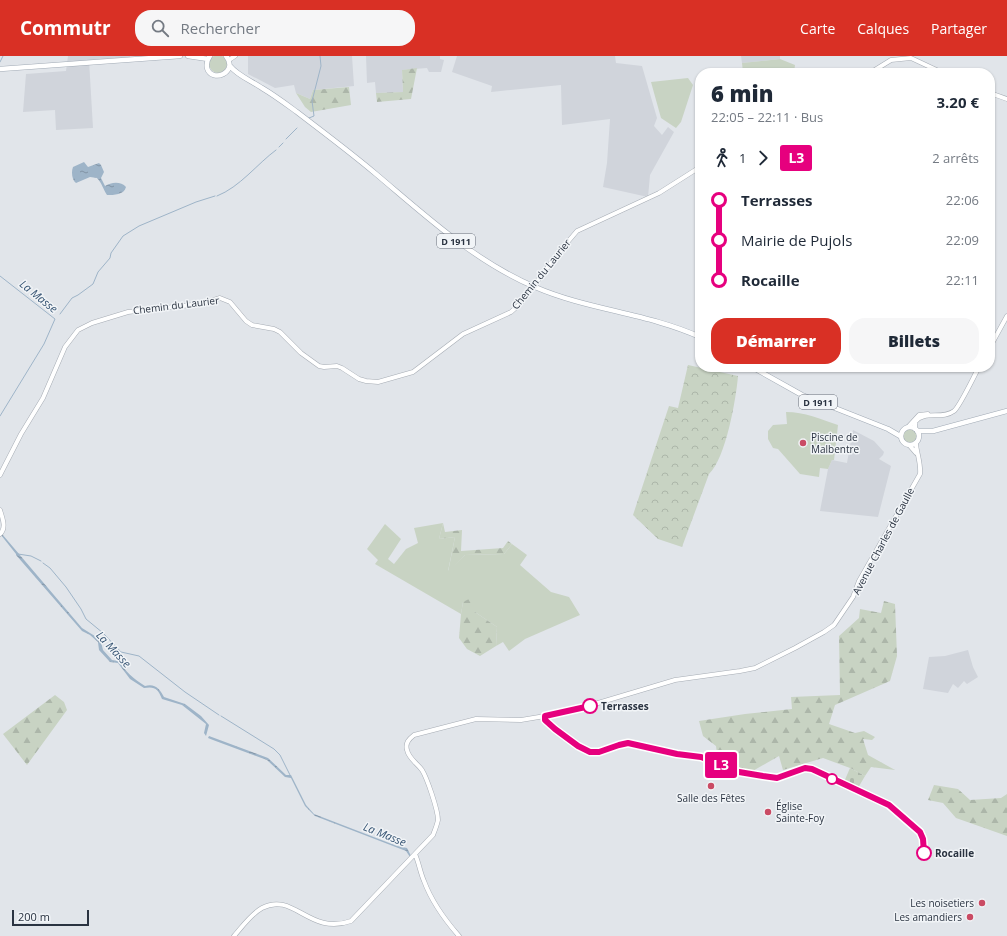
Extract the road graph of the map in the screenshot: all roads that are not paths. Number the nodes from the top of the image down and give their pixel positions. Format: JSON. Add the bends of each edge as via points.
{"nodes":[{"id":1,"x":180,"y":56,"type":"edge"},
{"id":2,"x":188,"y":56,"type":"edge"},
{"id":3,"x":236,"y":56,"type":"edge"},
{"id":4,"x":228,"y":58,"type":"edge"},
{"id":5,"x":208,"y":59,"type":"edge"},
{"id":6,"x":230,"y":66,"type":"junction"},
{"id":7,"x":878,"y":68,"type":"edge"},
{"id":8,"x":932,"y":68,"type":"edge"},
{"id":9,"x":1,"y":70,"type":"edge"},
{"id":10,"x":226,"y":72,"type":"junction"},
{"id":11,"x":247,"y":79,"type":"junction"},
{"id":12,"x":995,"y":95,"type":"edge"},
{"id":13,"x":1007,"y":99,"type":"edge"},
{"id":14,"x":695,"y":170,"type":"edge"},
{"id":15,"x":1007,"y":316,"type":"edge"},
{"id":16,"x":695,"y":335,"type":"edge"},
{"id":17,"x":995,"y":338,"type":"edge"},
{"id":18,"x":761,"y":372,"type":"edge"},
{"id":19,"x":976,"y":372,"type":"edge"},
{"id":20,"x":1007,"y":411,"type":"edge"},
{"id":21,"x":944,"y":415,"type":"junction"},
{"id":22,"x":908,"y":427,"type":"junction"},
{"id":23,"x":888,"y":429,"type":"junction"},
{"id":24,"x":903,"y":430,"type":"junction"},
{"id":25,"x":916,"y":430,"type":"junction"},
{"id":26,"x":933,"y":431,"type":"junction"},
{"id":27,"x":900,"y":436,"type":"junction"},
{"id":28,"x":919,"y":439,"type":"junction"},
{"id":29,"x":916,"y":444,"type":"junction"},
{"id":30,"x":910,"y":446,"type":"junction"},
{"id":31,"x":917,"y":453,"type":"junction"},
{"id":32,"x":0,"y":475,"type":"edge"},
{"id":33,"x":0,"y":510,"type":"edge"},
{"id":34,"x":1,"y":533,"type":"edge"},
{"id":35,"x":412,"y":857,"type":"junction"},
{"id":36,"x":297,"y":916,"type":"dead end"},
{"id":37,"x":335,"y":930,"type":"dead end"},
{"id":38,"x":234,"y":936,"type":"edge"},
{"id":39,"x":459,"y":936,"type":"edge"}],
"edges":[{"from":1,"to":9,"type":"main road"},
{"from":2,"to":5,"type":"main road"},
{"from":3,"to":4,"type":"main road"},
{"from":4,"to":6,"type":"main road"},
{"from":5,"to":10,"type":"main road","via":[[209,71],[212,74],[219,76]]},
{"from":6,"to":10,"type":"main road"},
{"from":6,"to":11,"type":"main road","number":"D 1911"},
{"from":7,"to":8,"type":"main road","via":[[892,60],[911,58]]},
{"from":10,"to":11,"type":"main road","number":"D 1911"},
{"from":11,"to":16,"type":"main road","number":"D 1911","via":[[281,100],[367,166],[462,246],[507,274],[551,293],[643,317]]},
{"from":12,"to":13,"type":"main road"},
{"from":14,"to":32,"type":"main road","name":"Chemin du Laurier","bridge":true,"via":[[659,193],[577,231],[511,312],[463,334],[413,372],[378,382],[366,381],[337,366],[318,366],[280,332],[252,325],[230,302],[220,298],[201,304],[128,312],[92,323],[78,330],[65,347],[43,398]]},
{"from":15,"to":17,"type":"main road"},
{"from":18,"to":23,"type":"main road","number":"D 1911","via":[[802,395]]},
{"from":19,"to":21,"type":"main road","via":[[955,410]]},
{"from":20,"to":26,"type":"main road"},
{"from":21,"to":22,"type":"main road","via":[[919,414]]},
{"from":21,"to":25,"type":"main road","via":[[922,416],[915,422]]},
{"from":22,"to":24,"type":"main road"},
{"from":22,"to":25,"type":"main road"},
{"from":23,"to":24,"type":"main road","number":"D 1911"},
{"from":23,"to":27,"type":"main road","number":"D 1911"},
{"from":24,"to":27,"type":"main road"},
{"from":25,"to":26,"type":"main road"},
{"from":25,"to":28,"type":"main road"},
{"from":26,"to":28,"type":"main road"},
{"from":27,"to":30,"type":"main road","via":[[903,443]]},
{"from":28,"to":29,"type":"main road"},
{"from":29,"to":30,"type":"main road"},
{"from":29,"to":31,"type":"main road","name":"Avenue Charles de Gaulle"},
{"from":30,"to":31,"type":"main road"},
{"from":31,"to":35,"type":"main road","name":"Avenue Charles de Gaulle","via":[[920,474],[853,597],[834,625],[824,632],[755,668],[675,680],[585,707],[545,716],[521,720],[476,719],[419,733],[410,738],[407,745],[408,753],[425,775],[438,820],[433,834]]},
{"from":33,"to":34,"type":"main road","via":[[4,526]]},
{"from":35,"to":37,"type":"main road","via":[[351,921]]},
{"from":35,"to":39,"type":"main road","via":[[419,864],[423,880],[446,920]]},
{"from":36,"to":38,"type":"main road","via":[[277,905],[266,906],[252,916]]}]}
